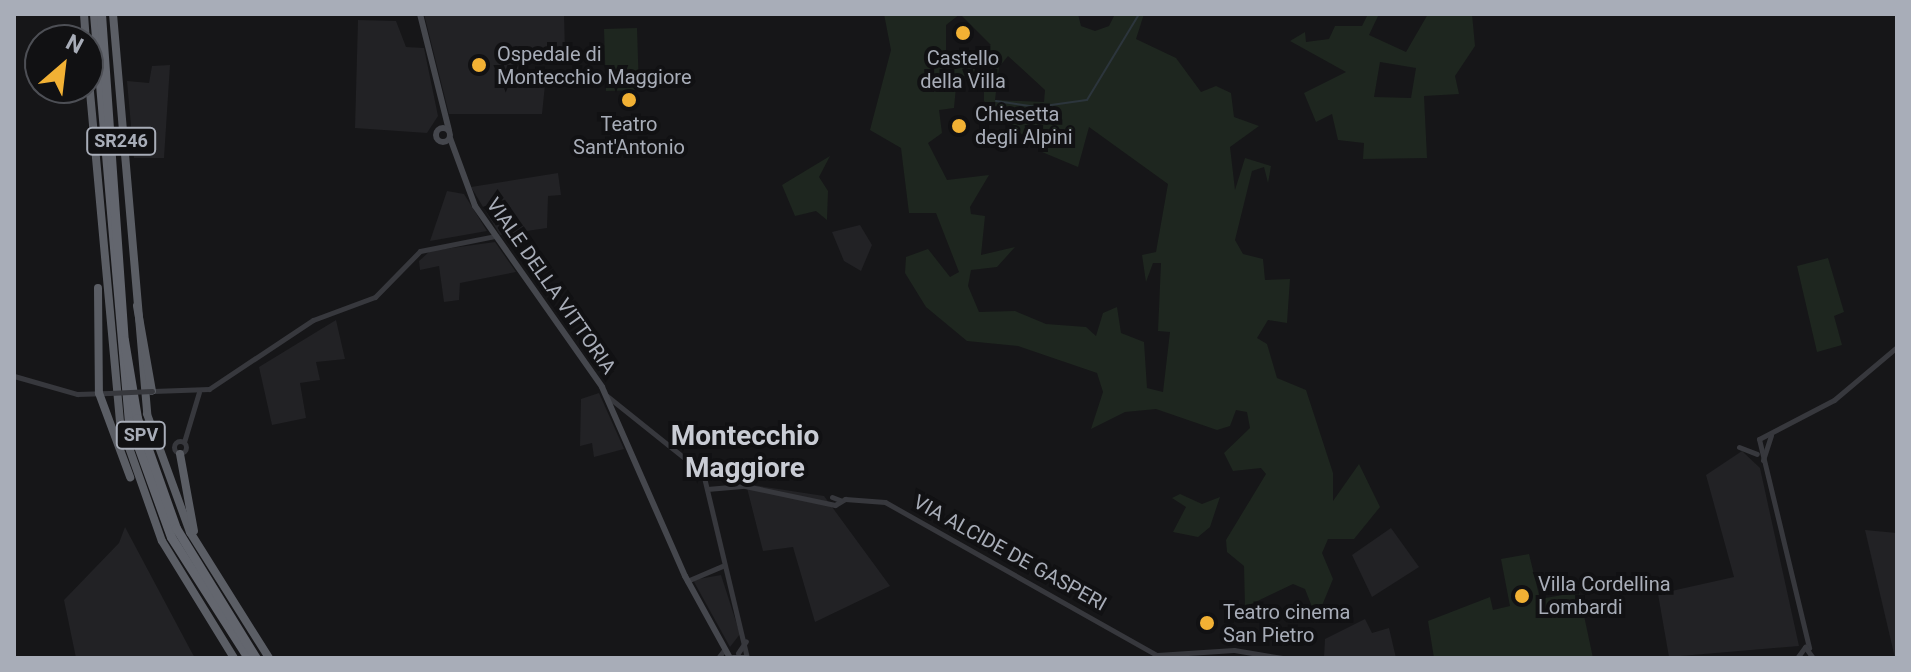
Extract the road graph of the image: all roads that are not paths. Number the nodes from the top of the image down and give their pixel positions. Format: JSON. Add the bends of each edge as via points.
{"nodes":[{"id":1,"x":94,"y":14,"type":"edge"},
{"id":2,"x":101,"y":14,"type":"edge"},
{"id":3,"x":113,"y":14,"type":"edge"},
{"id":4,"x":418,"y":14,"type":"edge"},
{"id":5,"x":443,"y":102,"type":"junction"},
{"id":6,"x":90,"y":104,"type":"edge"},
{"id":7,"x":439,"y":129,"type":"junction"},
{"id":8,"x":449,"y":130,"type":"junction"},
{"id":9,"x":446,"y":140,"type":"junction"},
{"id":10,"x":98,"y":222,"type":"junction"},
{"id":11,"x":127,"y":222,"type":"junction"},
{"id":12,"x":495,"y":236,"type":"junction"},
{"id":13,"x":1897,"y":347,"type":"edge"},
{"id":14,"x":14,"y":376,"type":"edge"},
{"id":15,"x":152,"y":391,"type":"junction"},
{"id":16,"x":199,"y":392,"type":"junction"},
{"id":17,"x":104,"y":393,"type":"junction"},
{"id":18,"x":606,"y":395,"type":"junction"},
{"id":19,"x":1772,"y":434,"type":"junction"},
{"id":20,"x":1759,"y":439,"type":"junction"},
{"id":21,"x":1739,"y":447,"type":"dead end"},
{"id":22,"x":1765,"y":447,"type":"junction"},
{"id":23,"x":180,"y":454,"type":"joint"},
{"id":24,"x":1763,"y":461,"type":"junction"},
{"id":25,"x":707,"y":489,"type":"junction"},
{"id":26,"x":675,"y":555,"type":"junction"},
{"id":27,"x":174,"y":563,"type":"junction"},
{"id":28,"x":722,"y":566,"type":"junction"},
{"id":29,"x":687,"y":581,"type":"junction"},
{"id":30,"x":225,"y":593,"type":"junction"},
{"id":31,"x":698,"y":602,"type":"junction"},
{"id":32,"x":1803,"y":634,"type":"junction"},
{"id":33,"x":745,"y":636,"type":"junction"},
{"id":34,"x":723,"y":648,"type":"junction"},
{"id":35,"x":1798,"y":653,"type":"edge"},
{"id":36,"x":734,"y":655,"type":"edge"},
{"id":37,"x":1813,"y":655,"type":"edge"},
{"id":38,"x":234,"y":658,"type":"edge"},
{"id":39,"x":248,"y":658,"type":"edge"},
{"id":40,"x":256,"y":658,"type":"edge"},
{"id":41,"x":269,"y":658,"type":"edge"},
{"id":42,"x":718,"y":658,"type":"edge"},
{"id":43,"x":747,"y":658,"type":"edge"},
{"id":44,"x":1282,"y":658,"type":"edge"},
{"id":45,"x":1728,"y":658,"type":"edge"},
{"id":46,"x":1785,"y":658,"type":"edge"}],
"edges":[{"from":1,"to":39,"type":"highway","number":"SPV","via":[[117,343],[131,430],[177,549]]},
{"from":2,"to":40,"type":"highway","number":"SPV","via":[[124,340],[137,418],[176,528]]},
{"from":3,"to":11,"type":"highway","number":"SR246"},
{"from":4,"to":5,"type":"main road"},
{"from":5,"to":7,"type":"main road"},
{"from":5,"to":8,"type":"main road"},
{"from":6,"to":10,"type":"highway"},
{"from":7,"to":8,"type":"main road"},
{"from":7,"to":9,"type":"main road"},
{"from":8,"to":9,"type":"main road"},
{"from":9,"to":12,"type":"main road","name":"VIALE DELLA VITTORIA"},
{"from":10,"to":17,"type":"highway"},
{"from":10,"to":27,"type":"highway","via":[[120,422]]},
{"from":11,"to":15,"type":"highway"},
{"from":11,"to":30,"type":"highway","number":"SR246","via":[[138,364],[153,437],[184,521]]},
{"from":12,"to":16,"type":"street","via":[[420,251],[375,297],[313,320]]},
{"from":12,"to":18,"type":"main road","name":"VIALE DELLA VITTORIA"},
{"from":13,"to":19,"type":"street","via":[[1823,408]]},
{"from":14,"to":17,"type":"street"},
{"from":15,"to":16,"type":"street"},
{"from":15,"to":17,"type":"street","bridge":true},
{"from":16,"to":23,"type":"street","via":[[184,442],[174,447]]},
{"from":17,"to":27,"type":"highway"},
{"from":18,"to":25,"type":"street","via":[[701,470]]},
{"from":18,"to":26,"type":"main road","name":"VIALE DELLA VITTORIA"},
{"from":19,"to":20,"type":"street"},
{"from":19,"to":22,"type":"street"},
{"from":20,"to":22,"type":"street"},
{"from":20,"to":24,"type":"street"},
{"from":21,"to":24,"type":"street"},
{"from":22,"to":24,"type":"street"},
{"from":23,"to":30,"type":"highway","via":[[195,535]]},
{"from":24,"to":32,"type":"street"},
{"from":25,"to":28,"type":"street"},
{"from":25,"to":44,"type":"street","name":"VIA ALCIDE DE GASPERI","via":[[745,486],[894,506],[1157,655],[1234,650]]},
{"from":26,"to":29,"type":"main road"},
{"from":26,"to":31,"type":"main road"},
{"from":27,"to":38,"type":"highway"},
{"from":28,"to":29,"type":"street"},
{"from":28,"to":33,"type":"street"},
{"from":29,"to":31,"type":"main road"},
{"from":30,"to":41,"type":"highway","number":"SR246"},
{"from":31,"to":34,"type":"main road"},
{"from":32,"to":35,"type":"street"},
{"from":32,"to":37,"type":"street"},
{"from":33,"to":36,"type":"street"},
{"from":33,"to":43,"type":"street"},
{"from":34,"to":36,"type":"main road"},
{"from":34,"to":42,"type":"street"},
{"from":35,"to":37,"type":"street"},
{"from":35,"to":46,"type":"street"},
{"from":36,"to":43,"type":"main road"},
{"from":45,"to":46,"type":"street"}]}
